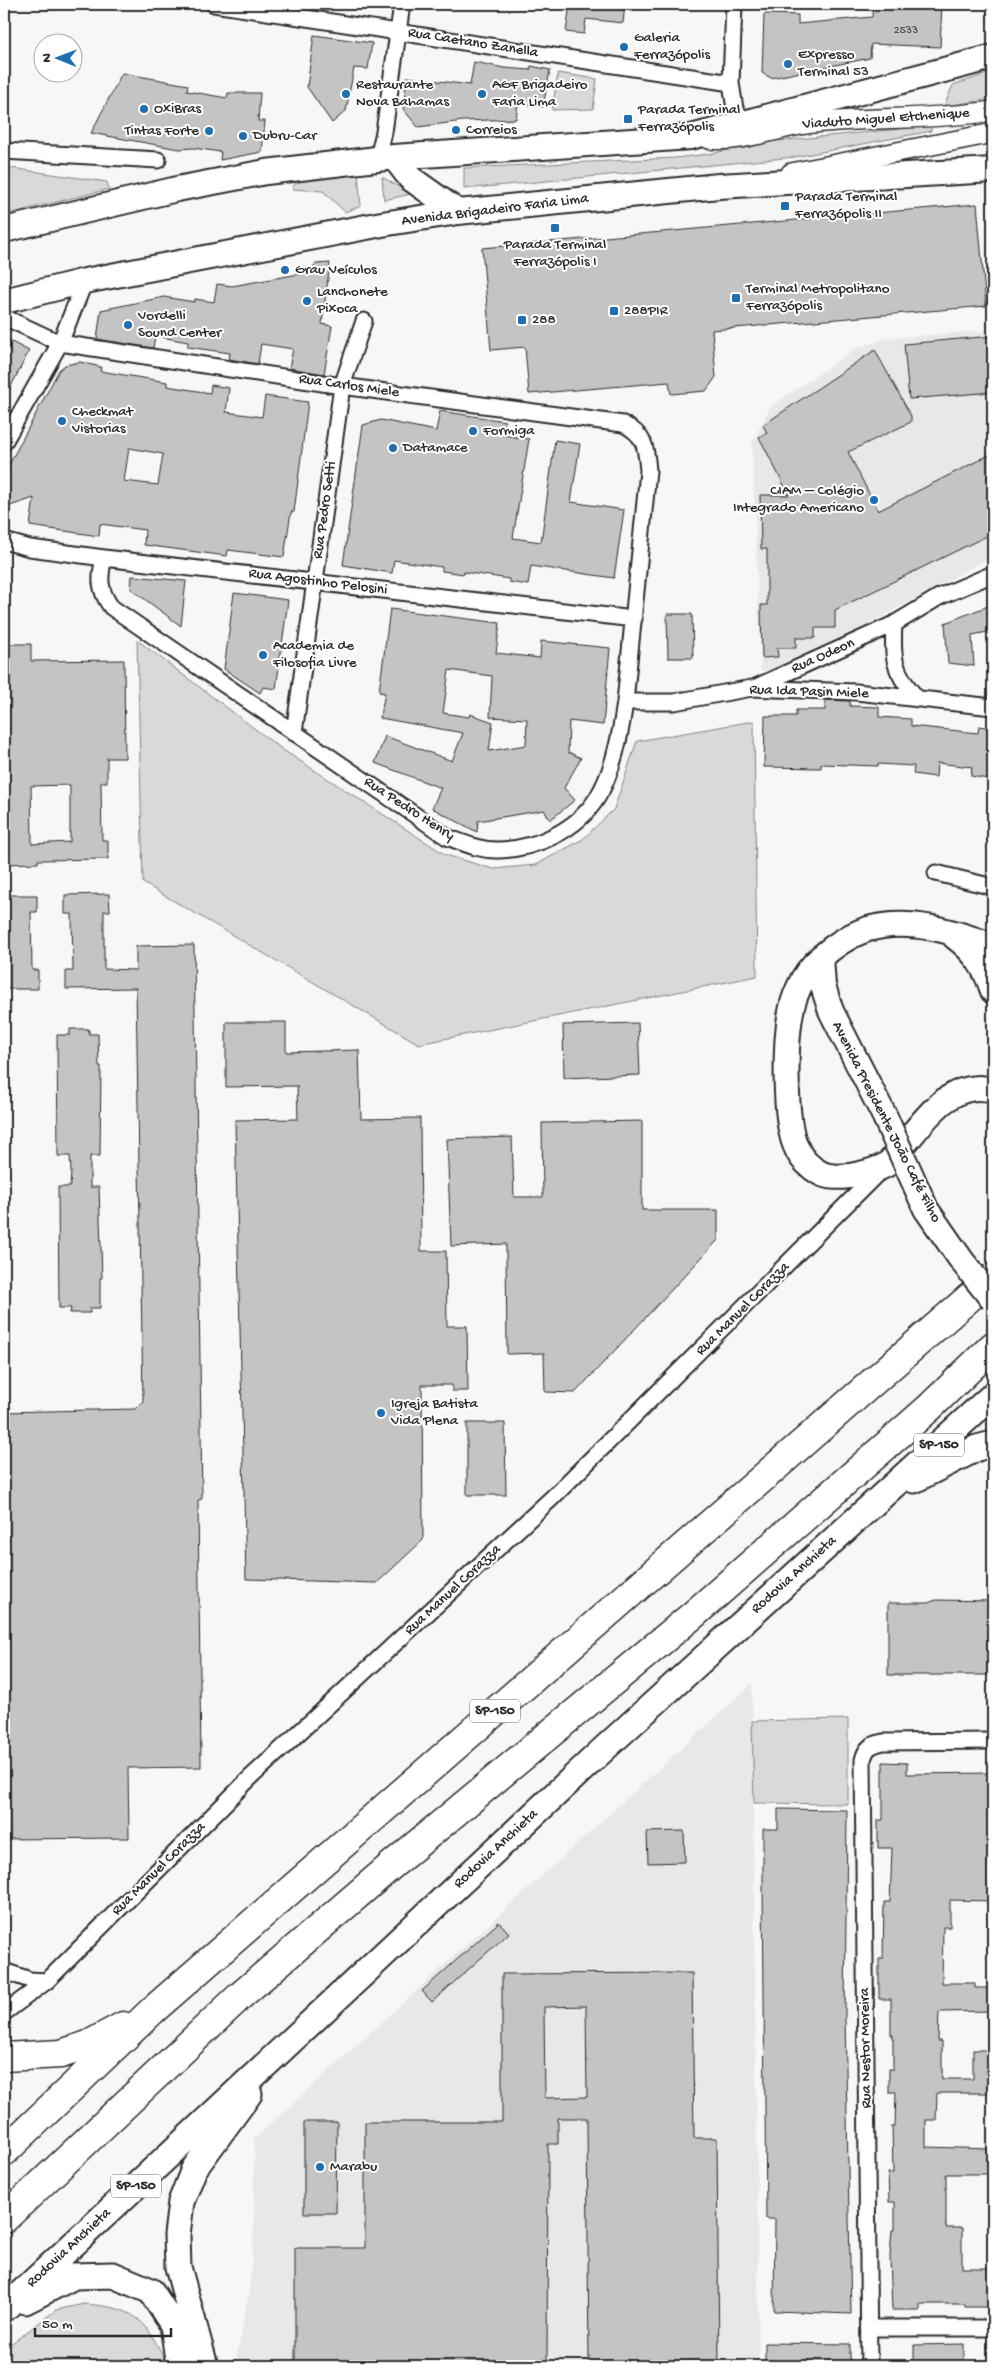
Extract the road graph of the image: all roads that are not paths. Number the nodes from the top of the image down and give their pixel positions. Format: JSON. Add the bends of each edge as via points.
{"nodes":[{"id":1,"x":214,"y":4,"type":"edge"},
{"id":2,"x":402,"y":4,"type":"edge"},
{"id":3,"x":734,"y":4,"type":"edge"},
{"id":4,"x":397,"y":31,"type":"junction"},
{"id":5,"x":993,"y":57,"type":"edge"},
{"id":6,"x":731,"y":83,"type":"junction"},
{"id":7,"x":993,"y":111,"type":"edge"},
{"id":8,"x":746,"y":124,"type":"junction"},
{"id":9,"x":993,"y":133,"type":"edge"},
{"id":10,"x":691,"y":137,"type":"junction"},
{"id":11,"x":4,"y":151,"type":"edge"},
{"id":12,"x":386,"y":157,"type":"junction"},
{"id":13,"x":158,"y":160,"type":"dead end"},
{"id":14,"x":993,"y":170,"type":"edge"},
{"id":15,"x":719,"y":186,"type":"junction"},
{"id":16,"x":458,"y":212,"type":"junction"},
{"id":17,"x":4,"y":230,"type":"edge"},
{"id":18,"x":85,"y":281,"type":"junction"},
{"id":19,"x":4,"y":301,"type":"edge"},
{"id":20,"x":4,"y":316,"type":"edge"},
{"id":21,"x":364,"y":321,"type":"dead end"},
{"id":22,"x":60,"y":343,"type":"junction"},
{"id":23,"x":342,"y":386,"type":"junction"},
{"id":24,"x":637,"y":430,"type":"joint"},
{"id":25,"x":4,"y":442,"type":"edge"},
{"id":26,"x":4,"y":541,"type":"edge"},
{"id":27,"x":104,"y":558,"type":"junction"},
{"id":28,"x":993,"y":574,"type":"edge"},
{"id":29,"x":315,"y":581,"type":"junction"},
{"id":30,"x":634,"y":619,"type":"junction"},
{"id":31,"x":894,"y":624,"type":"junction"},
{"id":32,"x":752,"y":688,"type":"junction"},
{"id":33,"x":916,"y":697,"type":"junction"},
{"id":34,"x":625,"y":702,"type":"junction"},
{"id":35,"x":993,"y":707,"type":"edge"},
{"id":36,"x":294,"y":732,"type":"junction"},
{"id":37,"x":936,"y":873,"type":"dead end"},
{"id":38,"x":993,"y":887,"type":"edge"},
{"id":39,"x":946,"y":930,"type":"junction"},
{"id":40,"x":993,"y":946,"type":"edge"},
{"id":41,"x":821,"y":957,"type":"junction"},
{"id":42,"x":993,"y":991,"type":"edge"},
{"id":43,"x":993,"y":1090,"type":"edge"},
{"id":44,"x":887,"y":1165,"type":"junction"},
{"id":45,"x":993,"y":1276,"type":"edge"},
{"id":46,"x":993,"y":1300,"type":"edge"},
{"id":47,"x":993,"y":1346,"type":"edge"},
{"id":48,"x":993,"y":1395,"type":"edge"},
{"id":49,"x":993,"y":1444,"type":"edge"},
{"id":50,"x":885,"y":1494,"type":"junction"},
{"id":51,"x":993,"y":1741,"type":"edge"},
{"id":52,"x":4,"y":1971,"type":"edge"},
{"id":53,"x":47,"y":1981,"type":"junction"},
{"id":54,"x":153,"y":2010,"type":"junction"},
{"id":55,"x":4,"y":2013,"type":"edge"},
{"id":56,"x":4,"y":2057,"type":"edge"},
{"id":57,"x":269,"y":2062,"type":"junction"},
{"id":58,"x":4,"y":2152,"type":"edge"},
{"id":59,"x":4,"y":2219,"type":"edge"},
{"id":60,"x":4,"y":2309,"type":"edge"},
{"id":61,"x":4,"y":2314,"type":"edge"},
{"id":62,"x":868,"y":2328,"type":"junction"},
{"id":63,"x":993,"y":2328,"type":"edge"},
{"id":64,"x":180,"y":2366,"type":"edge"},
{"id":65,"x":205,"y":2366,"type":"edge"},
{"id":66,"x":869,"y":2366,"type":"edge"}],
"edges":[{"from":1,"to":4,"type":"street","name":"Rua Caetano Zanella"},
{"from":2,"to":4,"type":"street"},
{"from":3,"to":6,"type":"street"},
{"from":4,"to":6,"type":"street","name":"Rua Caetano Zanella"},
{"from":4,"to":12,"type":"street","via":[[384,132]]},
{"from":5,"to":8,"type":"main road"},
{"from":6,"to":8,"type":"street","via":[[735,109]]},
{"from":7,"to":10,"type":"street","name":"Viaduto Miguel Etchenique","via":[[815,122],[728,139]]},
{"from":8,"to":10,"type":"main road"},
{"from":9,"to":15,"type":"street","name":"Viaduto Miguel Etchenique"},
{"from":10,"to":12,"type":"main road"},
{"from":11,"to":13,"type":"street"},
{"from":12,"to":16,"type":"main road"},
{"from":12,"to":17,"type":"main road","via":[[266,172],[202,184]]},
{"from":14,"to":15,"type":"main road","name":"Avenida Brigadeiro Faria Lima"},
{"from":15,"to":16,"type":"main road","name":"Avenida Brigadeiro Faria Lima"},
{"from":16,"to":18,"type":"main road","name":"Avenida Brigadeiro Faria Lima"},
{"from":18,"to":19,"type":"main road","name":"Avenida Brigadeiro Faria Lima"},
{"from":18,"to":22,"type":"street"},
{"from":20,"to":22,"type":"street","name":"Rua Carlos Miele"},
{"from":21,"to":23,"type":"street","name":"Rua Pedro Setti"},
{"from":22,"to":23,"type":"street","name":"Rua Carlos Miele"},
{"from":22,"to":25,"type":"street"},
{"from":23,"to":24,"type":"street","name":"Rua Carlos Miele","via":[[623,424]]},
{"from":23,"to":29,"type":"street","name":"Rua Pedro Setti"},
{"from":24,"to":30,"type":"street","name":"Rua Pedro Henry","via":[[646,448],[648,471]]},
{"from":26,"to":27,"type":"street","name":"Rua Agostinho Pelosini","via":[[30,548]]},
{"from":27,"to":29,"type":"street","name":"Rua Agostinho Pelosini"},
{"from":27,"to":36,"type":"street","name":"Rua Pedro Henry","via":[[99,577],[102,594],[111,607]]},
{"from":28,"to":31,"type":"street","name":"Rua Odeon","via":[[940,597]]},
{"from":29,"to":30,"type":"street","name":"Rua Agostinho Pelosini"},
{"from":29,"to":36,"type":"street","name":"Rua Pedro Setti"},
{"from":30,"to":34,"type":"street","name":"Rua Pedro Henry"},
{"from":31,"to":32,"type":"street","name":"Rua Odeon"},
{"from":31,"to":33,"type":"street","via":[[896,668]]},
{"from":32,"to":33,"type":"street","name":"Rua Ida Pasin Miele"},
{"from":32,"to":34,"type":"street","name":"Rua Ida Pasin Miele","via":[[674,702]]},
{"from":33,"to":35,"type":"street","name":"Rua Ida Pasin Miele"},
{"from":34,"to":36,"type":"street","name":"Rua Pedro Henry","via":[[610,768],[598,798],[578,822],[526,846],[498,850],[447,837]]},
{"from":37,"to":38,"type":"street"},
{"from":39,"to":40,"type":"main road"},
{"from":39,"to":41,"type":"main road","via":[[902,926],[868,929]]},
{"from":39,"to":42,"type":"main road","via":[[970,948],[982,964]]},
{"from":41,"to":44,"type":"main road","via":[[803,978],[792,1007],[788,1051],[789,1121],[796,1149],[807,1164],[821,1174],[838,1177],[862,1174]]},
{"from":41,"to":46,"type":"main road","name":"Avenida Presidente João Café Filho","bridge":true,"via":[[831,1011],[885,1117],[926,1209]]},
{"from":43,"to":44,"type":"main road","via":[[976,1088],[939,1103]]},
{"from":44,"to":53,"type":"street","name":"Rua Manuel Corazza","via":[[553,1497],[250,1778]]},
{"from":45,"to":54,"type":"highway","number":"SP-150"},
{"from":47,"to":59,"type":"highway","number":"SP-150","via":[[929,1408],[693,1615],[400,1858],[239,1997]]},
{"from":48,"to":50,"type":"highway","name":"Rodovia Anchieta","number":"SP-150"},
{"from":49,"to":50,"type":"highway","via":[[976,1448]]},
{"from":50,"to":57,"type":"highway","name":"Rodovia Anchieta","number":"SP-150","via":[[613,1740]]},
{"from":51,"to":62,"type":"street","name":"Rua Nestor Moreira","via":[[883,1742],[872,1744],[865,1751],[863,1760]]},
{"from":52,"to":53,"type":"street","via":[[30,1980]]},
{"from":53,"to":55,"type":"street","name":"Rua Manuel Corazza"},
{"from":54,"to":56,"type":"highway","via":[[88,2045],[61,2054]]},
{"from":54,"to":58,"type":"highway","number":"SP-150"},
{"from":57,"to":60,"type":"highway","name":"Rodovia Anchieta","number":"SP-150"},
{"from":57,"to":65,"type":"highway","via":[[237,2113],[194,2169],[181,2202],[178,2267]]},
{"from":61,"to":64,"type":"highway","via":[[74,2276],[113,2275],[151,2291],[173,2325]]},
{"from":62,"to":63,"type":"street"},
{"from":62,"to":66,"type":"street","name":"Rua Nestor Moreira"}]}
